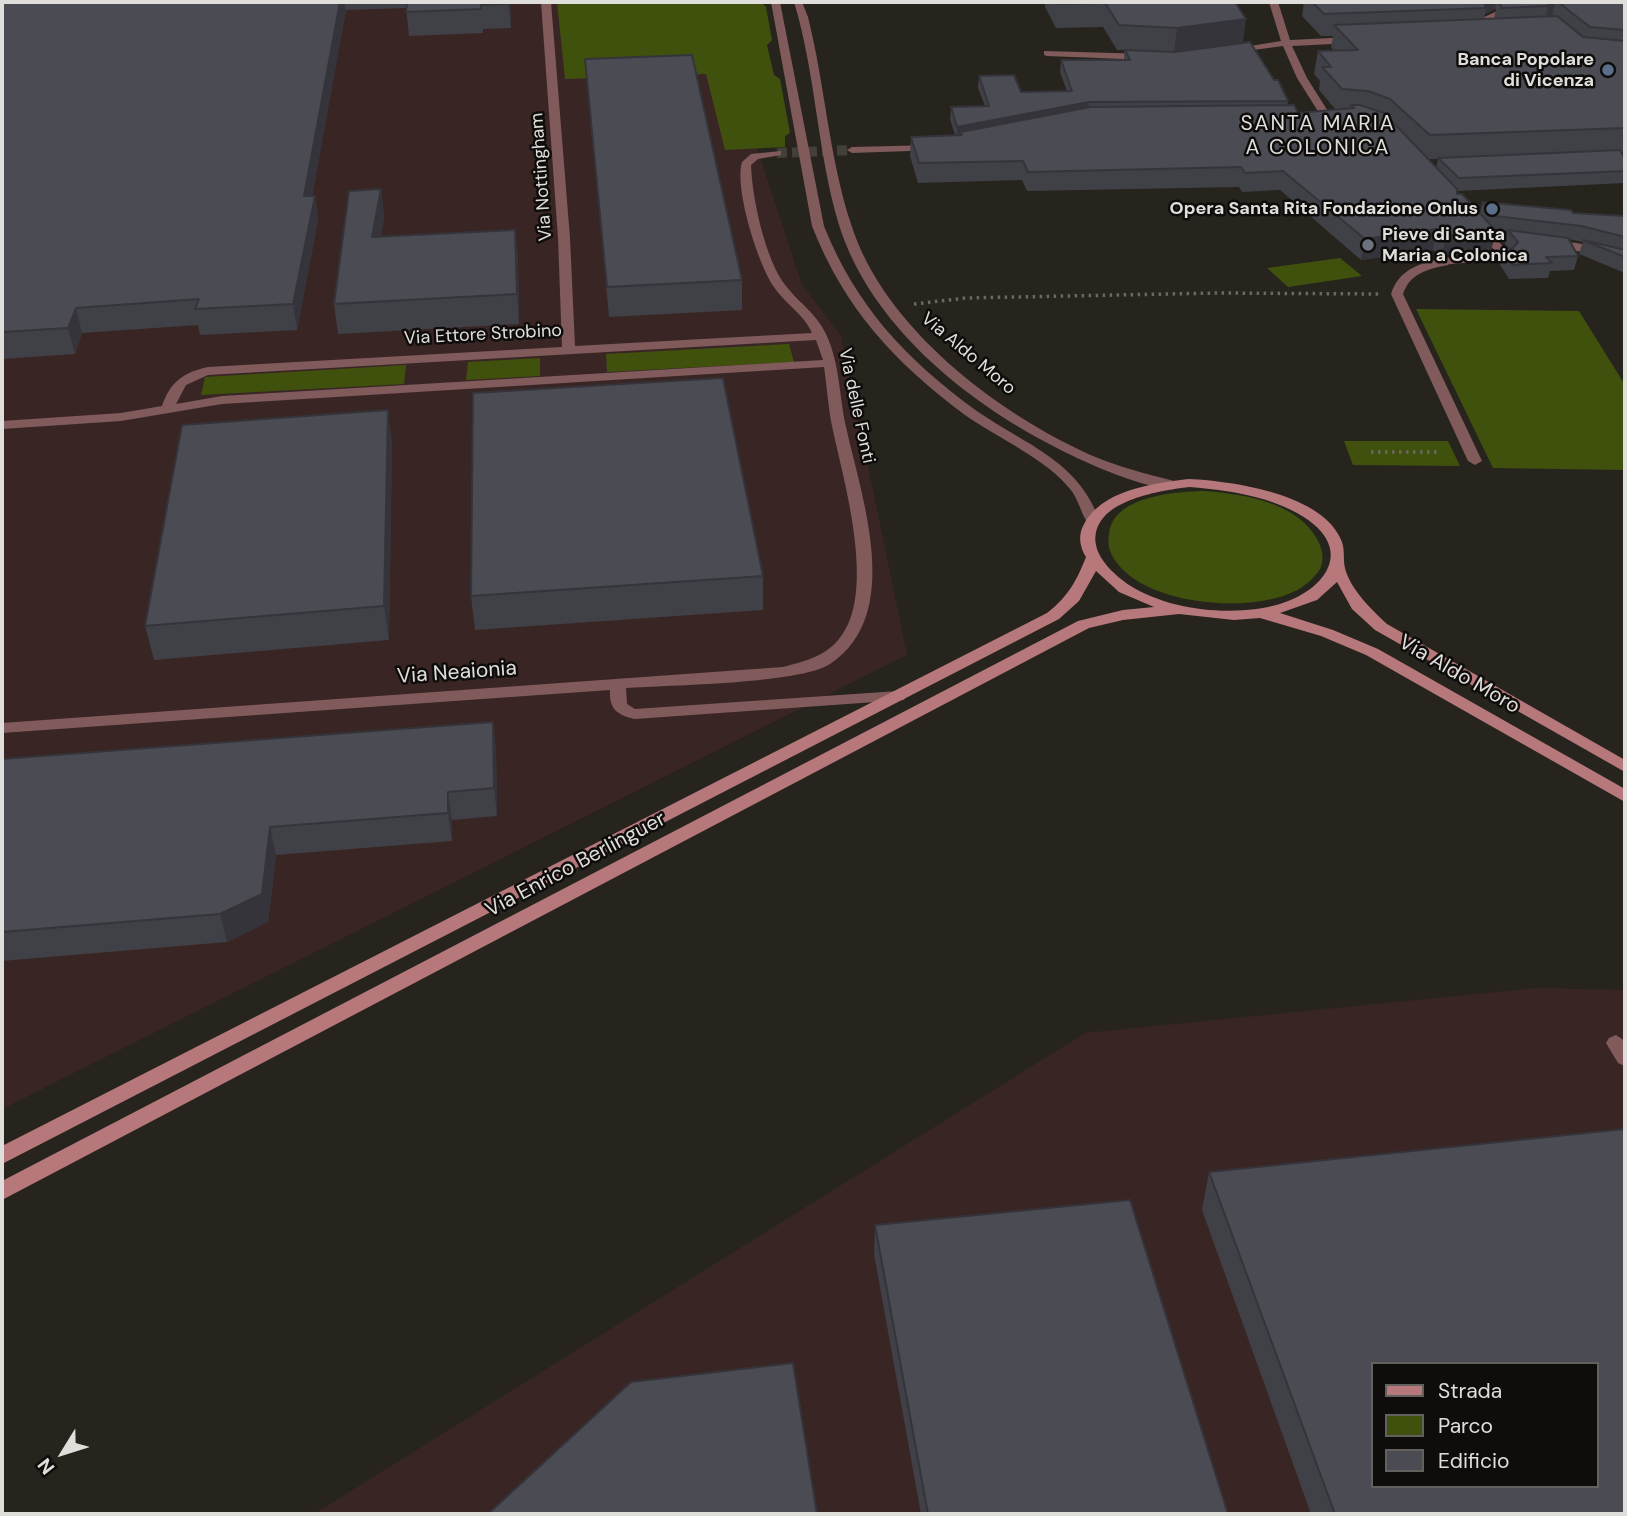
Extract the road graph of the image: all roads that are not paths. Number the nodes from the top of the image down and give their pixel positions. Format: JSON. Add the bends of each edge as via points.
{"nodes":[{"id":1,"x":546,"y":2,"type":"edge"},
{"id":2,"x":775,"y":2,"type":"edge"},
{"id":3,"x":798,"y":2,"type":"edge"},
{"id":4,"x":1273,"y":2,"type":"edge"},
{"id":5,"x":1532,"y":13,"type":"edge"},
{"id":6,"x":1492,"y":34,"type":"junction"},
{"id":7,"x":1505,"y":34,"type":"edge"},
{"id":8,"x":1478,"y":35,"type":"edge"},
{"id":9,"x":1369,"y":40,"type":"edge"},
{"id":10,"x":1286,"y":43,"type":"junction"},
{"id":11,"x":1214,"y":53,"type":"edge"},
{"id":12,"x":1047,"y":54,"type":"dead end"},
{"id":13,"x":1164,"y":58,"type":"edge"},
{"id":14,"x":1338,"y":117,"type":"edge"},
{"id":15,"x":950,"y":146,"type":"edge"},
{"id":16,"x":852,"y":150,"type":"tunnel mouth"},
{"id":17,"x":777,"y":153,"type":"tunnel mouth"},
{"id":18,"x":1470,"y":217,"type":"edge"},
{"id":19,"x":1487,"y":235,"type":"junction"},
{"id":20,"x":1625,"y":258,"type":"edge"},
{"id":21,"x":820,"y":336,"type":"junction"},
{"id":22,"x":569,"y":349,"type":"junction"},
{"id":23,"x":830,"y":363,"type":"junction"},
{"id":24,"x":168,"y":408,"type":"junction"},
{"id":25,"x":2,"y":425,"type":"edge"},
{"id":26,"x":1475,"y":461,"type":"dead end"},
{"id":27,"x":1168,"y":484,"type":"junction"},
{"id":28,"x":1093,"y":519,"type":"junction"},
{"id":29,"x":1093,"y":558,"type":"junction"},
{"id":30,"x":1337,"y":568,"type":"junction"},
{"id":31,"x":863,"y":585,"type":"joint"},
{"id":32,"x":1181,"y":609,"type":"junction"},
{"id":33,"x":1262,"y":613,"type":"junction"},
{"id":34,"x":618,"y":684,"type":"junction"},
{"id":35,"x":898,"y":696,"type":"junction"},
{"id":36,"x":2,"y":728,"type":"edge"},
{"id":37,"x":1625,"y":767,"type":"edge"},
{"id":38,"x":1625,"y":796,"type":"edge"},
{"id":39,"x":2,"y":1156,"type":"edge"},
{"id":40,"x":2,"y":1191,"type":"edge"}],
"edges":[{"from":1,"to":22,"type":"street","name":"Via Nottingham"},
{"from":2,"to":28,"type":"street","name":"Via Aldo Moro","via":[[818,226],[828,257],[858,307],[907,362],[1064,475],[1077,487]]},
{"from":3,"to":27,"type":"street","name":"Via Aldo Moro","via":[[845,227],[866,274],[890,310],[930,352],[1020,421],[1095,461]]},
{"from":4,"to":10,"type":"street"},
{"from":5,"to":6,"type":"street","via":[[1489,16],[1485,19]]},
{"from":6,"to":7,"type":"street"},
{"from":6,"to":8,"type":"street"},
{"from":9,"to":10,"type":"street"},
{"from":10,"to":11,"type":"street"},
{"from":10,"to":14,"type":"street","via":[[1320,116]]},
{"from":12,"to":13,"type":"street"},
{"from":15,"to":16,"type":"street"},
{"from":17,"to":21,"type":"street","name":"Via delle Fonti","via":[[755,156],[746,163],[750,199],[775,278],[808,314]]},
{"from":18,"to":19,"type":"street"},
{"from":19,"to":20,"type":"street"},
{"from":19,"to":26,"type":"street","via":[[1506,256],[1444,262],[1409,274],[1399,283],[1397,295]]},
{"from":21,"to":22,"type":"street","name":"Via Ettore Strobino"},
{"from":21,"to":23,"type":"street","name":"Via delle Fonti"},
{"from":22,"to":24,"type":"street","name":"Via Ettore Strobino","via":[[199,372],[179,383]]},
{"from":23,"to":24,"type":"street","via":[[222,400]]},
{"from":23,"to":31,"type":"street","name":"Via delle Fonti","via":[[838,424],[863,528]]},
{"from":24,"to":25,"type":"street","via":[[121,417]]},
{"from":27,"to":28,"type":"main road","name":"Via Aldo Moro","via":[[1126,495]]},
{"from":27,"to":30,"type":"main road","name":"Via Aldo Moro","via":[[1231,486],[1289,503],[1328,533],[1338,556]]},
{"from":28,"to":29,"type":"main road","via":[[1087,543]]},
{"from":29,"to":32,"type":"main road","via":[[1126,589]]},
{"from":29,"to":35,"type":"main road","name":"Via Enrico Berlinguer","via":[[1080,591],[1061,610]]},
{"from":30,"to":33,"type":"main road","via":[[1313,597]]},
{"from":30,"to":37,"type":"main road","name":"Via Aldo Moro","via":[[1358,606],[1381,627]]},
{"from":31,"to":34,"type":"street","name":"Via Neaionia","via":[[860,615],[849,641],[839,653],[801,671]]},
{"from":32,"to":33,"type":"main road","via":[[1222,615]]},
{"from":32,"to":40,"type":"main road","name":"Via Enrico Berlinguer","via":[[1123,614],[1084,624]]},
{"from":33,"to":38,"type":"main road","name":"Via Aldo Moro","via":[[1372,652]]},
{"from":34,"to":35,"type":"street","via":[[618,706],[635,714]]},
{"from":34,"to":36,"type":"street","name":"Via Neaionia"},
{"from":35,"to":39,"type":"main road","name":"Via Enrico Berlinguer"}]}
